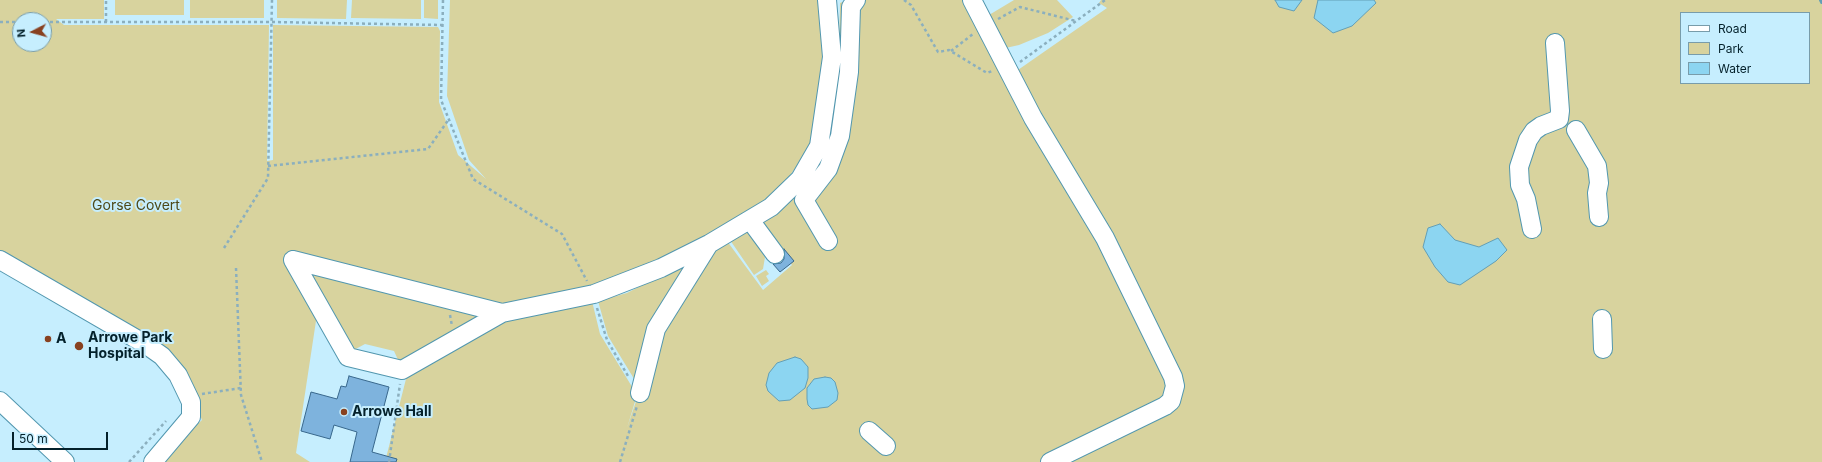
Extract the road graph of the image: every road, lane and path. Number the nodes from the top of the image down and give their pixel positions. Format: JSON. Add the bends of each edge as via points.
{"nodes":[{"id":1,"x":106,"y":0,"type":"edge"},
{"id":2,"x":272,"y":0,"type":"edge"},
{"id":3,"x":443,"y":0,"type":"edge"},
{"id":4,"x":828,"y":0,"type":"edge"},
{"id":5,"x":856,"y":0,"type":"edge"},
{"id":6,"x":904,"y":0,"type":"edge"},
{"id":7,"x":972,"y":0,"type":"edge"},
{"id":8,"x":1105,"y":0,"type":"edge"},
{"id":9,"x":1076,"y":21,"type":"junction"},
{"id":10,"x":0,"y":22,"type":"edge"},
{"id":11,"x":12,"y":22,"type":"edge"},
{"id":12,"x":52,"y":22,"type":"edge"},
{"id":13,"x":106,"y":22,"type":"junction"},
{"id":14,"x":272,"y":22,"type":"junction"},
{"id":15,"x":443,"y":25,"type":"junction"},
{"id":16,"x":985,"y":26,"type":"junction"},
{"id":17,"x":1555,"y":43,"type":"dead end"},
{"id":18,"x":951,"y":51,"type":"junction"},
{"id":19,"x":1007,"y":67,"type":"junction"},
{"id":20,"x":449,"y":119,"type":"junction"},
{"id":21,"x":1576,"y":130,"type":"dead end"},
{"id":22,"x":268,"y":166,"type":"junction"},
{"id":23,"x":1599,"y":217,"type":"dead end"},
{"id":24,"x":750,"y":220,"type":"junction"},
{"id":25,"x":1532,"y":229,"type":"dead end"},
{"id":26,"x":828,"y":241,"type":"dead end"},
{"id":27,"x":709,"y":244,"type":"junction"},
{"id":28,"x":224,"y":248,"type":"dead end"},
{"id":29,"x":775,"y":254,"type":"dead end"},
{"id":30,"x":0,"y":260,"type":"edge"},
{"id":31,"x":236,"y":268,"type":"dead end"},
{"id":32,"x":594,"y":294,"type":"junction"},
{"id":33,"x":440,"y":297,"type":"junction"},
{"id":34,"x":502,"y":313,"type":"junction"},
{"id":35,"x":1602,"y":319,"type":"dead end"},
{"id":36,"x":455,"y":340,"type":"junction"},
{"id":37,"x":1604,"y":349,"type":"dead end"},
{"id":38,"x":402,"y":370,"type":"junction"},
{"id":39,"x":241,"y":388,"type":"junction"},
{"id":40,"x":640,"y":393,"type":"junction"},
{"id":41,"x":188,"y":396,"type":"junction"},
{"id":42,"x":1,"y":402,"type":"edge"},
{"id":43,"x":169,"y":418,"type":"dead end"},
{"id":44,"x":870,"y":432,"type":"dead end"},
{"id":45,"x":886,"y":446,"type":"dead end"},
{"id":46,"x":65,"y":462,"type":"edge"},
{"id":47,"x":129,"y":462,"type":"edge"},
{"id":48,"x":153,"y":462,"type":"edge"},
{"id":49,"x":262,"y":462,"type":"edge"},
{"id":50,"x":389,"y":462,"type":"edge"},
{"id":51,"x":620,"y":462,"type":"edge"},
{"id":52,"x":1050,"y":462,"type":"edge"}],
"edges":[{"from":1,"to":13,"type":"path"},
{"from":2,"to":14,"type":"path"},
{"from":3,"to":15,"type":"path"},
{"from":4,"to":24,"type":"lane","via":[[832,57],[819,146],[800,179],[771,208]]},
{"from":5,"to":26,"type":"lane","via":[[851,7],[849,72],[840,136],[828,169],[804,200]]},
{"from":6,"to":18,"type":"path","via":[[911,5],[938,52]]},
{"from":7,"to":16,"type":"lane"},
{"from":8,"to":9,"type":"path"},
{"from":9,"to":16,"type":"path","via":[[1020,8]]},
{"from":9,"to":19,"type":"path","via":[[1018,63]]},
{"from":10,"to":11,"type":"path"},
{"from":12,"to":13,"type":"path"},
{"from":13,"to":14,"type":"path"},
{"from":14,"to":15,"type":"path"},
{"from":14,"to":22,"type":"path"},
{"from":15,"to":20,"type":"path","via":[[441,100]]},
{"from":16,"to":18,"type":"path"},
{"from":16,"to":19,"type":"lane"},
{"from":17,"to":25,"type":"lane","via":[[1559,119],[1534,130],[1519,167],[1520,185],[1526,198]]},
{"from":18,"to":19,"type":"path","via":[[986,73]]},
{"from":19,"to":52,"type":"lane","via":[[1033,118],[1105,238],[1173,377],[1175,386],[1171,401],[1165,406]]},
{"from":20,"to":22,"type":"path","via":[[428,149]]},
{"from":20,"to":32,"type":"path","via":[[473,179],[562,234]]},
{"from":21,"to":23,"type":"lane","via":[[1597,166]]},
{"from":22,"to":28,"type":"path","via":[[268,178]]},
{"from":24,"to":27,"type":"lane"},
{"from":24,"to":29,"type":"lane"},
{"from":27,"to":32,"type":"lane","via":[[661,268]]},
{"from":27,"to":40,"type":"lane","via":[[656,329]]},
{"from":30,"to":41,"type":"lane","via":[[162,356],[178,375]]},
{"from":31,"to":39,"type":"path"},
{"from":32,"to":34,"type":"lane"},
{"from":32,"to":40,"type":"path","via":[[607,340],[617,360]]},
{"from":33,"to":34,"type":"lane"},
{"from":33,"to":36,"type":"path","via":[[450,314]]},
{"from":33,"to":38,"type":"lane","via":[[293,260],[348,357]]},
{"from":34,"to":36,"type":"lane"},
{"from":35,"to":37,"type":"lane"},
{"from":36,"to":38,"type":"lane"},
{"from":38,"to":50,"type":"path"},
{"from":39,"to":41,"type":"path"},
{"from":39,"to":49,"type":"path"},
{"from":40,"to":51,"type":"path"},
{"from":41,"to":48,"type":"lane","via":[[192,407],[191,417]]},
{"from":42,"to":46,"type":"lane"},
{"from":43,"to":47,"type":"path"},
{"from":44,"to":45,"type":"lane"}]}
